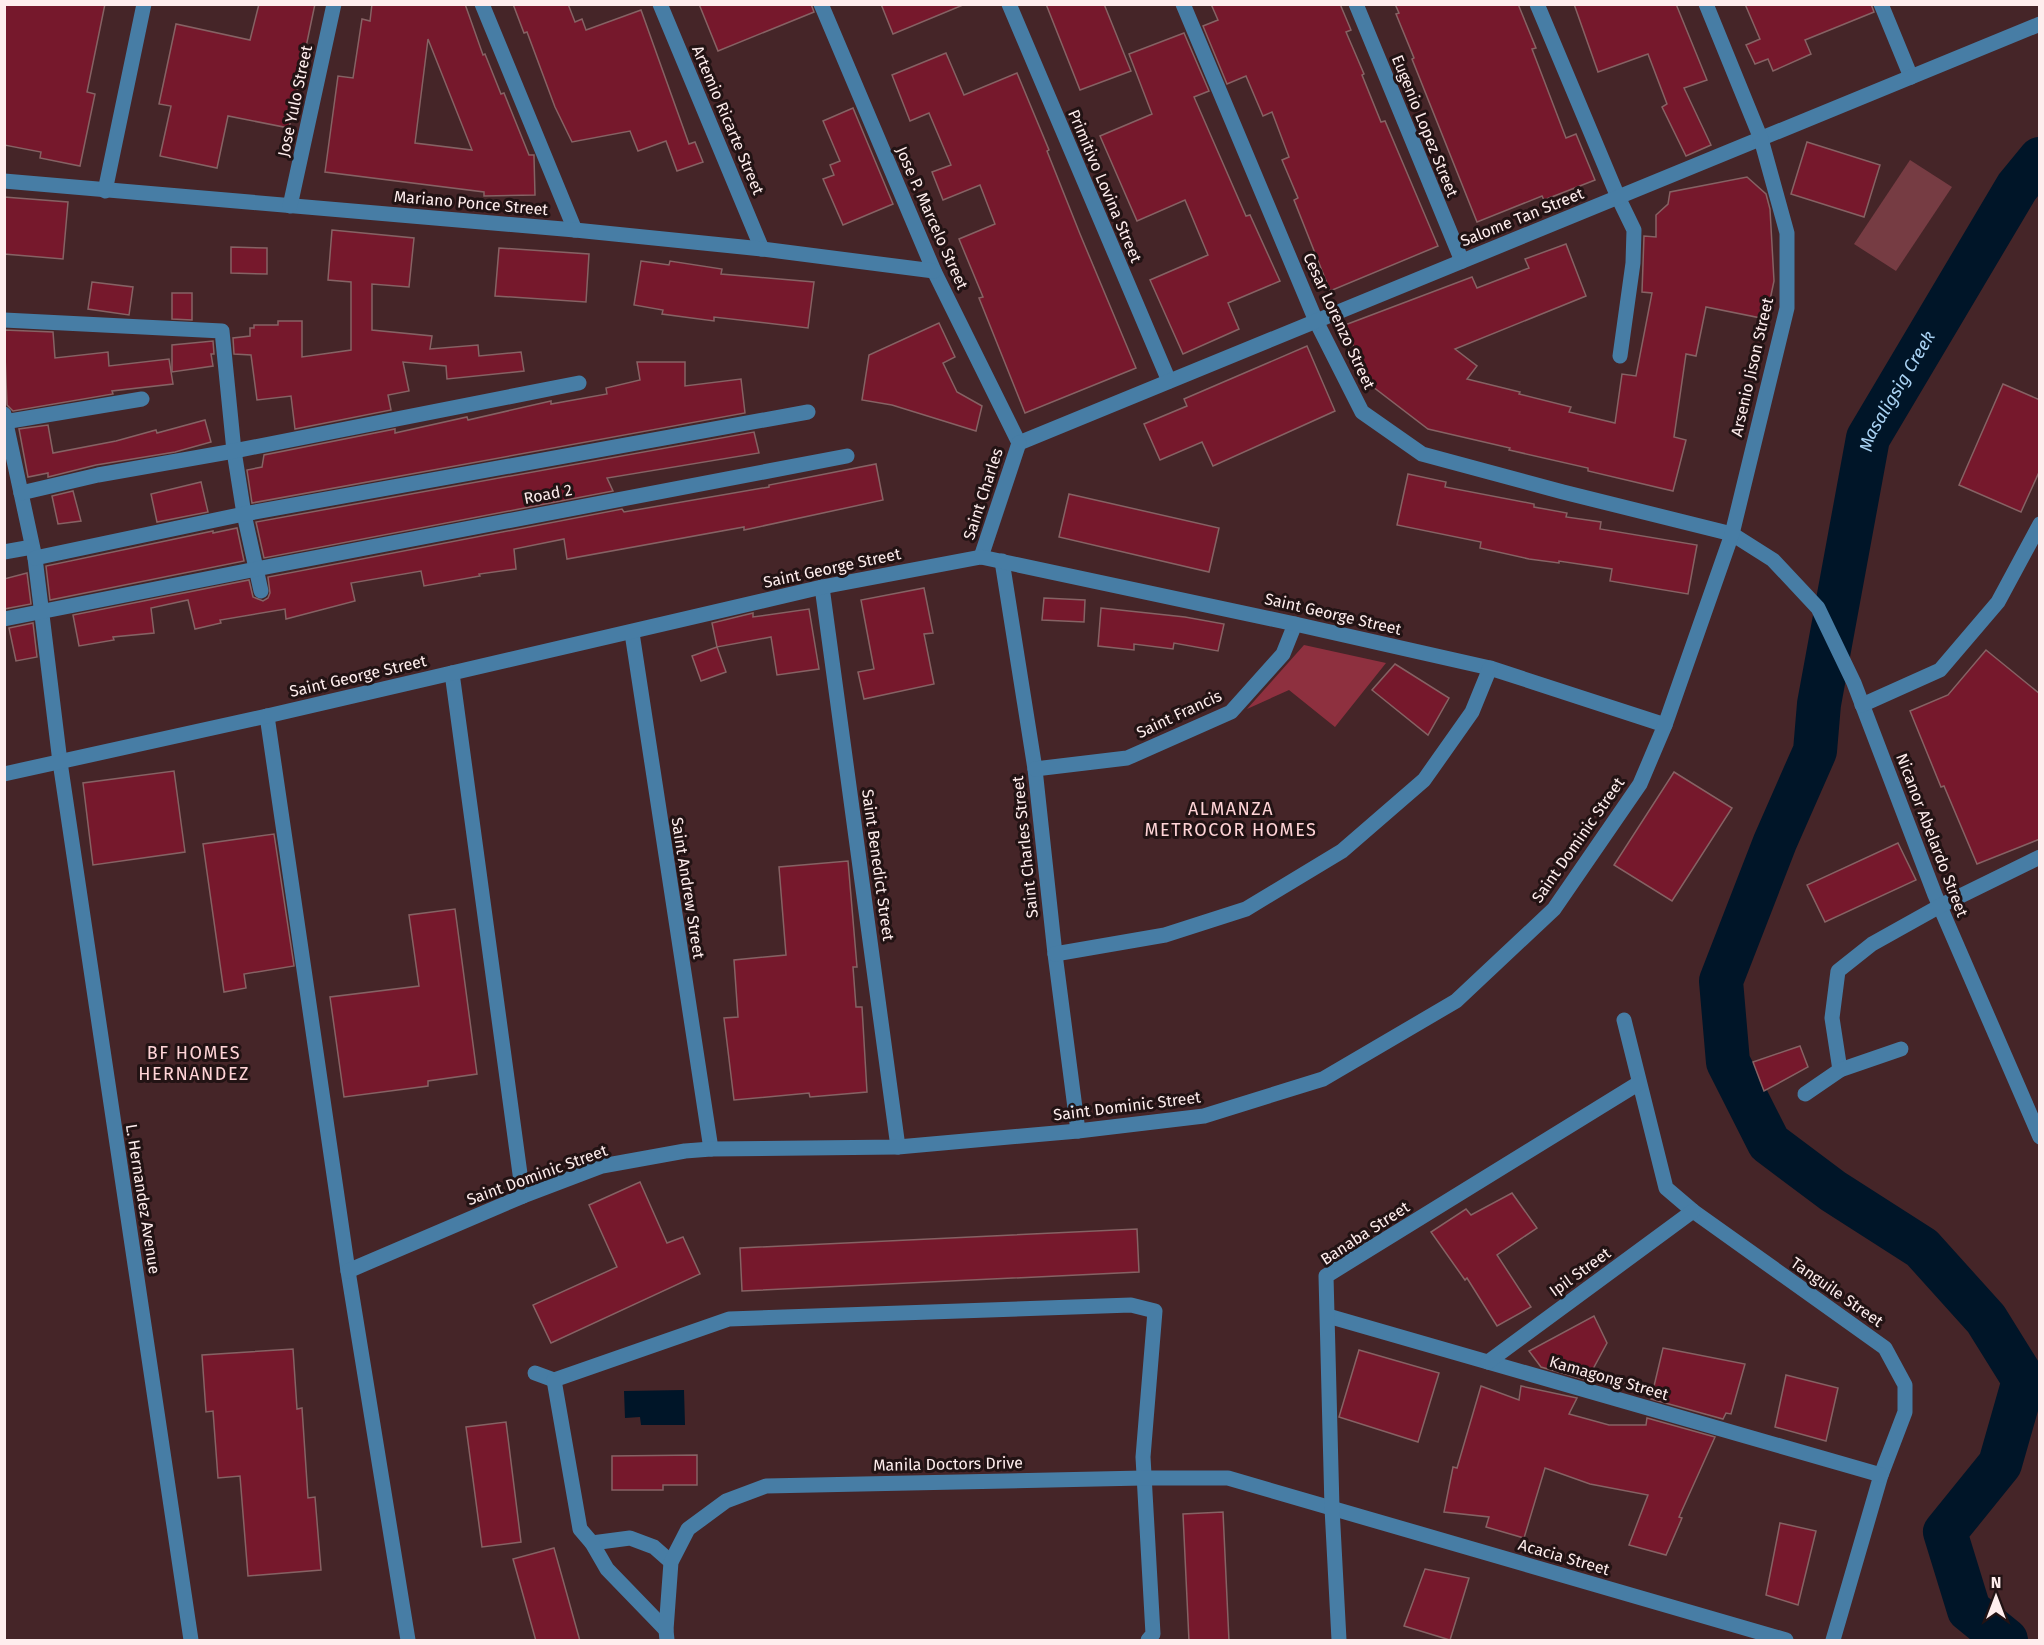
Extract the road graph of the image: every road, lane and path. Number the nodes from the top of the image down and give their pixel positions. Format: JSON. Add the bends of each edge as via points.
{"nodes":[{"id":1,"x":144,"y":4,"type":"edge"},
{"id":2,"x":334,"y":4,"type":"edge"},
{"id":3,"x":482,"y":4,"type":"edge"},
{"id":4,"x":660,"y":4,"type":"edge"},
{"id":5,"x":821,"y":4,"type":"edge"},
{"id":6,"x":1009,"y":4,"type":"edge"},
{"id":7,"x":1183,"y":4,"type":"edge"},
{"id":8,"x":1356,"y":4,"type":"edge"},
{"id":9,"x":1537,"y":4,"type":"edge"},
{"id":10,"x":1706,"y":4,"type":"edge"},
{"id":11,"x":1881,"y":4,"type":"edge"},
{"id":12,"x":2040,"y":24,"type":"edge"},
{"id":13,"x":1911,"y":77,"type":"junction"},
{"id":14,"x":1761,"y":138,"type":"junction"},
{"id":15,"x":4,"y":181,"type":"edge"},
{"id":16,"x":105,"y":191,"type":"junction"},
{"id":17,"x":1618,"y":197,"type":"junction"},
{"id":18,"x":290,"y":206,"type":"junction"},
{"id":19,"x":575,"y":231,"type":"junction"},
{"id":20,"x":762,"y":249,"type":"junction"},
{"id":21,"x":1462,"y":261,"type":"junction"},
{"id":22,"x":934,"y":271,"type":"junction"},
{"id":23,"x":4,"y":320,"type":"edge"},
{"id":24,"x":1316,"y":321,"type":"junction"},
{"id":25,"x":1620,"y":356,"type":"dead end"},
{"id":26,"x":1168,"y":381,"type":"junction"},
{"id":27,"x":579,"y":383,"type":"dead end"},
{"id":28,"x":142,"y":399,"type":"dead end"},
{"id":29,"x":808,"y":412,"type":"dead end"},
{"id":30,"x":5,"y":419,"type":"edge"},
{"id":31,"x":1019,"y":443,"type":"junction"},
{"id":32,"x":234,"y":451,"type":"junction"},
{"id":33,"x":847,"y":456,"type":"dead end"},
{"id":34,"x":21,"y":493,"type":"junction"},
{"id":35,"x":244,"y":514,"type":"junction"},
{"id":36,"x":2040,"y":524,"type":"edge"},
{"id":37,"x":1732,"y":534,"type":"junction"},
{"id":38,"x":4,"y":552,"type":"edge"},
{"id":39,"x":33,"y":553,"type":"junction"},
{"id":40,"x":981,"y":557,"type":"junction"},
{"id":41,"x":1773,"y":560,"type":"joint"},
{"id":42,"x":1002,"y":561,"type":"junction"},
{"id":43,"x":256,"y":569,"type":"junction"},
{"id":44,"x":822,"y":587,"type":"junction"},
{"id":45,"x":261,"y":591,"type":"dead end"},
{"id":46,"x":41,"y":613,"type":"junction"},
{"id":47,"x":4,"y":619,"type":"edge"},
{"id":48,"x":1295,"y":624,"type":"junction"},
{"id":49,"x":1698,"y":630,"type":"joint"},
{"id":50,"x":632,"y":633,"type":"junction"},
{"id":51,"x":1490,"y":668,"type":"junction"},
{"id":52,"x":452,"y":673,"type":"junction"},
{"id":53,"x":1862,"y":705,"type":"junction"},
{"id":54,"x":267,"y":716,"type":"junction"},
{"id":55,"x":1665,"y":725,"type":"junction"},
{"id":56,"x":60,"y":762,"type":"junction"},
{"id":57,"x":1035,"y":769,"type":"junction"},
{"id":58,"x":4,"y":774,"type":"edge"},
{"id":59,"x":2040,"y":857,"type":"edge"},
{"id":60,"x":1940,"y":906,"type":"junction"},
{"id":61,"x":1055,"y":954,"type":"junction"},
{"id":62,"x":1624,"y":1020,"type":"dead end"},
{"id":63,"x":1901,"y":1049,"type":"dead end"},
{"id":64,"x":1840,"y":1070,"type":"junction"},
{"id":65,"x":1639,"y":1083,"type":"junction"},
{"id":66,"x":1805,"y":1094,"type":"dead end"},
{"id":67,"x":1078,"y":1131,"type":"junction"},
{"id":68,"x":2040,"y":1137,"type":"edge"},
{"id":69,"x":898,"y":1147,"type":"junction"},
{"id":70,"x":711,"y":1149,"type":"junction"},
{"id":71,"x":523,"y":1196,"type":"junction"},
{"id":72,"x":1693,"y":1211,"type":"junction"},
{"id":73,"x":348,"y":1271,"type":"junction"},
{"id":74,"x":1328,"y":1316,"type":"junction"},
{"id":75,"x":1488,"y":1362,"type":"junction"},
{"id":76,"x":535,"y":1373,"type":"dead end"},
{"id":77,"x":554,"y":1380,"type":"junction"},
{"id":78,"x":1881,"y":1475,"type":"junction"},
{"id":79,"x":1143,"y":1478,"type":"junction"},
{"id":80,"x":1332,"y":1508,"type":"junction"},
{"id":81,"x":592,"y":1543,"type":"junction"},
{"id":82,"x":671,"y":1563,"type":"junction"},
{"id":83,"x":667,"y":1636,"type":"edge"},
{"id":84,"x":191,"y":1641,"type":"edge"},
{"id":85,"x":408,"y":1641,"type":"edge"},
{"id":86,"x":1148,"y":1641,"type":"edge"},
{"id":87,"x":1339,"y":1641,"type":"edge"},
{"id":88,"x":1786,"y":1641,"type":"edge"},
{"id":89,"x":1833,"y":1641,"type":"edge"}],
"edges":[{"from":1,"to":16,"type":"street"},
{"from":2,"to":18,"type":"street","name":"Jose Yulo Street"},
{"from":3,"to":19,"type":"street"},
{"from":4,"to":20,"type":"street","name":"Artemio Ricarte Street"},
{"from":5,"to":22,"type":"street","name":"Jose P. Marcelo Street"},
{"from":6,"to":26,"type":"street","name":"Primitivo Lovina Street"},
{"from":7,"to":24,"type":"street","name":"Cesar Lorenzo Street"},
{"from":8,"to":21,"type":"street","name":"Eugenio Lopez Street"},
{"from":9,"to":17,"type":"street"},
{"from":10,"to":14,"type":"street","name":"Arsenio Jison Street"},
{"from":11,"to":13,"type":"street"},
{"from":12,"to":13,"type":"street","name":"Salome Tan Street"},
{"from":13,"to":14,"type":"street","name":"Salome Tan Street"},
{"from":14,"to":17,"type":"street","name":"Salome Tan Street"},
{"from":14,"to":37,"type":"street","name":"Arsenio Jison Street","via":[[1787,233],[1787,308]]},
{"from":15,"to":16,"type":"street","name":"Mariano Ponce Street"},
{"from":16,"to":18,"type":"street","name":"Mariano Ponce Street"},
{"from":17,"to":21,"type":"street","name":"Salome Tan Street"},
{"from":17,"to":25,"type":"street","via":[[1634,230]]},
{"from":18,"to":19,"type":"street","name":"Mariano Ponce Street"},
{"from":19,"to":20,"type":"street","name":"Mariano Ponce Street"},
{"from":20,"to":22,"type":"street","name":"Mariano Ponce Street"},
{"from":21,"to":24,"type":"street","name":"Salome Tan Street"},
{"from":22,"to":31,"type":"street","name":"Jose P. Marcelo Street"},
{"from":23,"to":32,"type":"street","via":[[222,331]]},
{"from":24,"to":26,"type":"street","name":"Salome Tan Street"},
{"from":24,"to":37,"type":"street","name":"Cesar Lorenzo Street","via":[[1362,412],[1422,454]]},
{"from":26,"to":31,"type":"street","name":"Salome Tan Street"},
{"from":27,"to":32,"type":"street"},
{"from":28,"to":30,"type":"street"},
{"from":29,"to":35,"type":"street"},
{"from":30,"to":34,"type":"street","name":"L. Hernandez Avenue"},
{"from":31,"to":40,"type":"street","name":"Saint Charles"},
{"from":32,"to":34,"type":"street"},
{"from":32,"to":35,"type":"street"},
{"from":33,"to":43,"type":"street","name":"Road 2"},
{"from":34,"to":39,"type":"street","name":"L. Hernandez Avenue"},
{"from":35,"to":39,"type":"street"},
{"from":35,"to":43,"type":"street"},
{"from":36,"to":53,"type":"street","via":[[1998,602],[1940,670]]},
{"from":37,"to":41,"type":"street","name":"Cesar Lorenzo Street"},
{"from":37,"to":49,"type":"street","name":"Arsenio Jison Street"},
{"from":38,"to":39,"type":"street"},
{"from":39,"to":46,"type":"street","name":"L. Hernandez Avenue"},
{"from":40,"to":42,"type":"street","name":"Saint George Street"},
{"from":40,"to":44,"type":"street","name":"Saint George Street"},
{"from":41,"to":53,"type":"street","name":"Nicanor Abelardo Street","via":[[1818,608]]},
{"from":42,"to":48,"type":"street","name":"Saint George Street"},
{"from":42,"to":57,"type":"street","name":"Saint Charles Street"},
{"from":43,"to":45,"type":"street"},
{"from":43,"to":46,"type":"street","name":"Road 2"},
{"from":44,"to":50,"type":"street","name":"Saint George Street"},
{"from":44,"to":69,"type":"street","name":"Saint Benedict Street"},
{"from":46,"to":47,"type":"street","name":"Road 2"},
{"from":46,"to":56,"type":"street","name":"L. Hernandez Avenue"},
{"from":48,"to":51,"type":"street","name":"Saint George Street"},
{"from":48,"to":57,"type":"street","name":"Saint Francis","via":[[1283,654],[1231,712],[1127,758]]},
{"from":49,"to":55,"type":"street","name":"Saint Dominic Street"},
{"from":50,"to":52,"type":"street","name":"Saint George Street"},
{"from":50,"to":70,"type":"street","name":"Saint Andrew Street"},
{"from":51,"to":55,"type":"street","name":"Saint George Street"},
{"from":51,"to":61,"type":"street","via":[[1472,712],[1424,780],[1342,851],[1246,909],[1165,935]]},
{"from":52,"to":54,"type":"street","name":"Saint George Street"},
{"from":52,"to":71,"type":"street"},
{"from":53,"to":60,"type":"street","name":"Nicanor Abelardo Street"},
{"from":54,"to":56,"type":"street","name":"Saint George Street"},
{"from":54,"to":73,"type":"street"},
{"from":55,"to":67,"type":"street","name":"Saint Dominic Street","via":[[1640,784],[1554,909],[1456,1001],[1323,1079],[1204,1116]]},
{"from":56,"to":58,"type":"street","name":"Saint George Street"},
{"from":56,"to":84,"type":"street","name":"L. Hernandez Avenue"},
{"from":57,"to":61,"type":"street","name":"Saint Charles Street"},
{"from":59,"to":60,"type":"street"},
{"from":60,"to":64,"type":"street","via":[[1872,944],[1838,971],[1832,1018]]},
{"from":60,"to":68,"type":"street","name":"Nicanor Abelardo Street"},
{"from":61,"to":67,"type":"street","name":"Saint Charles Street"},
{"from":62,"to":65,"type":"street","name":"Tanguile Street"},
{"from":63,"to":64,"type":"street"},
{"from":64,"to":66,"type":"street"},
{"from":65,"to":72,"type":"street","name":"Tanguile Street","via":[[1666,1188]]},
{"from":65,"to":74,"type":"street","name":"Banaba Street","via":[[1326,1276]]},
{"from":67,"to":69,"type":"street","name":"Saint Dominic Street"},
{"from":69,"to":70,"type":"street","name":"Saint Dominic Street"},
{"from":70,"to":71,"type":"street","name":"Saint Dominic Street","via":[[602,1166]]},
{"from":71,"to":73,"type":"street","name":"Saint Dominic Street"},
{"from":72,"to":75,"type":"street","name":"Ipil Street"},
{"from":72,"to":78,"type":"street","name":"Tanguile Street","via":[[1885,1348],[1905,1385],[1905,1412]]},
{"from":73,"to":85,"type":"street"},
{"from":74,"to":75,"type":"street","name":"Kamagong Street"},
{"from":74,"to":80,"type":"street","name":"Banaba Street"},
{"from":75,"to":78,"type":"street","name":"Kamagong Street"},
{"from":76,"to":77,"type":"street"},
{"from":77,"to":79,"type":"street","via":[[729,1319],[1131,1305],[1155,1311]]},
{"from":77,"to":81,"type":"street","via":[[580,1529]]},
{"from":78,"to":89,"type":"street","name":"Tanguile Street"},
{"from":79,"to":80,"type":"street","name":"Manila Doctors Drive","via":[[1228,1478]]},
{"from":79,"to":82,"type":"street","name":"Manila Doctors Drive","via":[[766,1486],[726,1501],[688,1529]]},
{"from":79,"to":86,"type":"street","via":[[1154,1634]]},
{"from":80,"to":87,"type":"street","name":"Banaba Street"},
{"from":80,"to":88,"type":"street","name":"Acacia Street"},
{"from":81,"to":82,"type":"street","via":[[630,1538],[654,1547]]},
{"from":81,"to":83,"type":"street","via":[[607,1569]]},
{"from":82,"to":83,"type":"street","name":"Manila Doctors Drive"}]}
